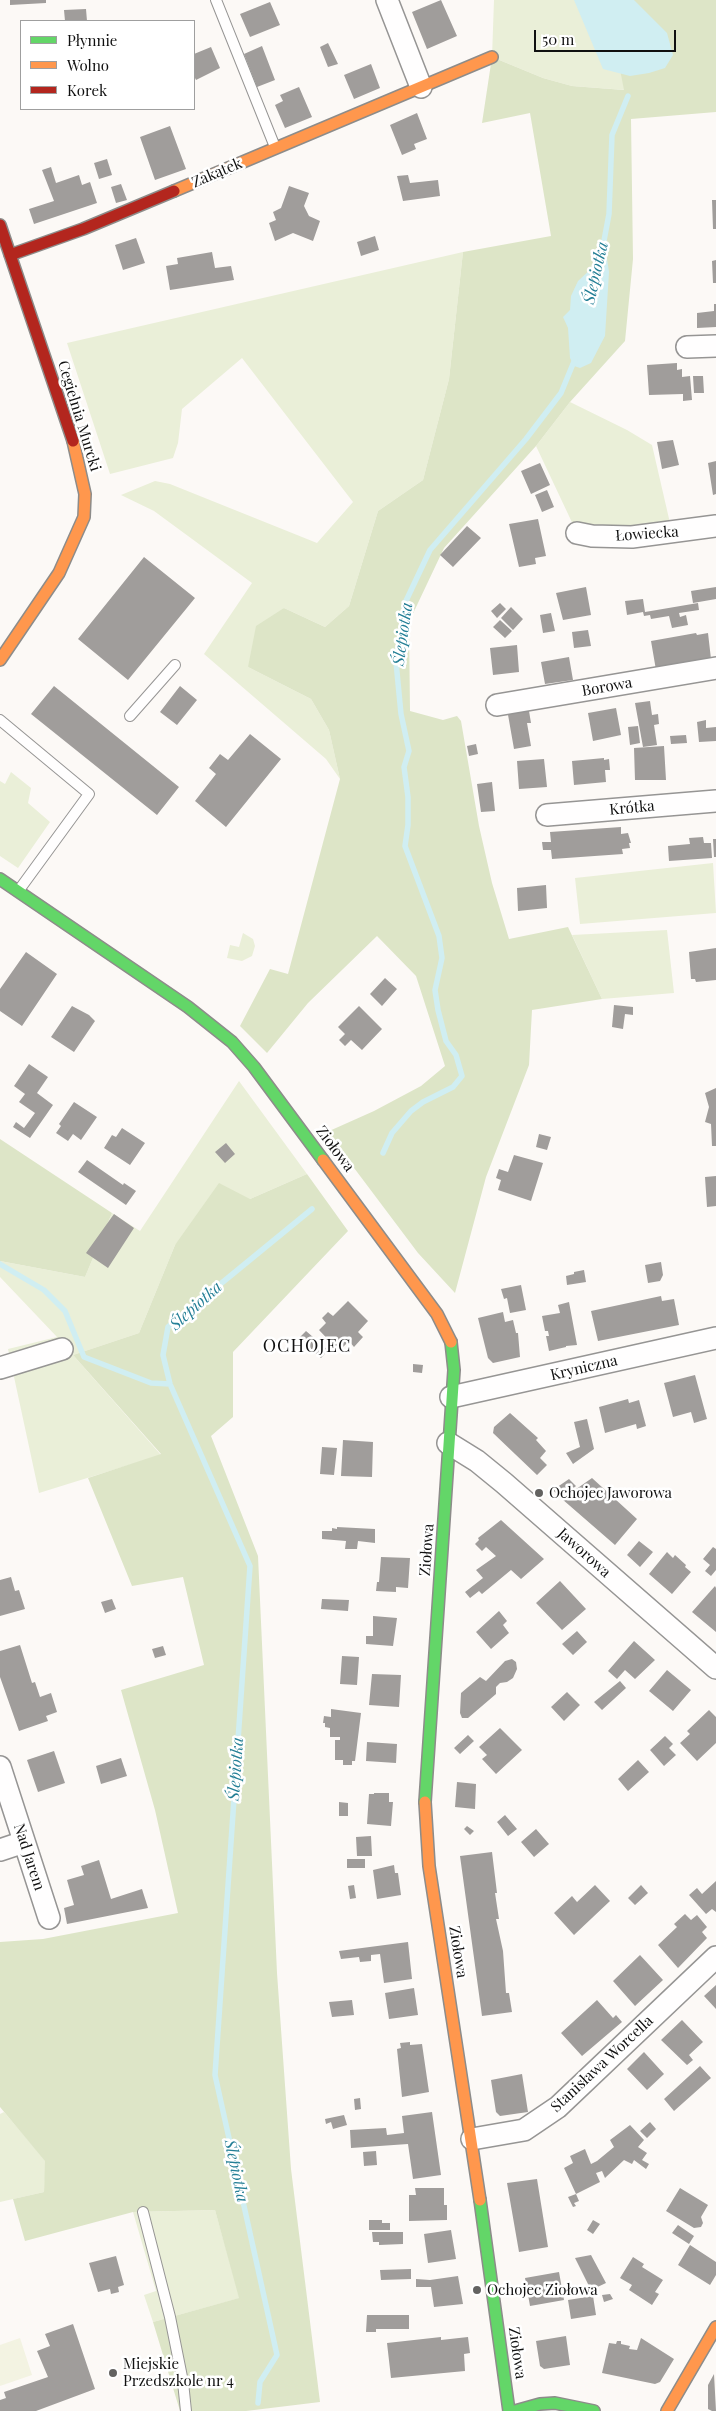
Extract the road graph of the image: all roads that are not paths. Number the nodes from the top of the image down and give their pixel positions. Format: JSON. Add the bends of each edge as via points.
{"nodes":[{"id":1,"x":216,"y":0,"type":"edge"},
{"id":2,"x":387,"y":0,"type":"edge"},
{"id":3,"x":492,"y":57,"type":"dead end"},
{"id":4,"x":421,"y":87,"type":"junction"},
{"id":5,"x":275,"y":148,"type":"junction"},
{"id":6,"x":0,"y":225,"type":"edge"},
{"id":7,"x":10,"y":255,"type":"junction"},
{"id":8,"x":716,"y":346,"type":"edge"},
{"id":9,"x":687,"y":347,"type":"dead end"},
{"id":10,"x":716,"y":526,"type":"edge"},
{"id":11,"x":577,"y":533,"type":"dead end"},
{"id":12,"x":0,"y":660,"type":"edge"},
{"id":13,"x":175,"y":665,"type":"dead end"},
{"id":14,"x":716,"y":668,"type":"edge"},
{"id":15,"x":497,"y":705,"type":"dead end"},
{"id":16,"x":130,"y":716,"type":"dead end"},
{"id":17,"x":0,"y":720,"type":"edge"},
{"id":18,"x":716,"y":801,"type":"edge"},
{"id":19,"x":547,"y":815,"type":"dead end"},
{"id":20,"x":0,"y":879,"type":"edge"},
{"id":21,"x":19,"y":891,"type":"junction"},
{"id":22,"x":716,"y":1338,"type":"edge"},
{"id":23,"x":62,"y":1349,"type":"dead end"},
{"id":24,"x":0,"y":1368,"type":"edge"},
{"id":25,"x":451,"y":1397,"type":"junction"},
{"id":26,"x":448,"y":1443,"type":"junction"},
{"id":27,"x":716,"y":1668,"type":"edge"},
{"id":28,"x":0,"y":1767,"type":"edge"},
{"id":29,"x":24,"y":1842,"type":"junction"},
{"id":30,"x":0,"y":1850,"type":"edge"},
{"id":31,"x":49,"y":1918,"type":"dead end"},
{"id":32,"x":716,"y":1958,"type":"edge"},
{"id":33,"x":472,"y":2139,"type":"junction"},
{"id":34,"x":143,"y":2212,"type":"dead end"},
{"id":35,"x":716,"y":2327,"type":"edge"},
{"id":36,"x":186,"y":2411,"type":"edge"},
{"id":37,"x":509,"y":2411,"type":"edge"},
{"id":38,"x":515,"y":2411,"type":"edge"},
{"id":39,"x":594,"y":2411,"type":"edge"},
{"id":40,"x":667,"y":2411,"type":"edge"}],
"edges":[{"from":1,"to":5,"type":"lane"},
{"from":2,"to":4,"type":"street"},
{"from":3,"to":4,"type":"street","name":"Zakątek"},
{"from":4,"to":5,"type":"street","name":"Zakątek"},
{"from":5,"to":7,"type":"street","name":"Zakątek","via":[[84,229]]},
{"from":6,"to":7,"type":"street","name":"Cegielnia Murcki"},
{"from":7,"to":12,"type":"street","name":"Cegielnia Murcki","via":[[67,420],[85,494],[84,517],[74,544],[59,573]]},
{"from":8,"to":9,"type":"street"},
{"from":10,"to":11,"type":"street","name":"Łowiecka","via":[[632,537]]},
{"from":13,"to":16,"type":"lane"},
{"from":14,"to":15,"type":"street","name":"Borowa"},
{"from":17,"to":21,"type":"lane","via":[[89,794]]},
{"from":18,"to":19,"type":"street","name":"Krótka"},
{"from":20,"to":21,"type":"street","name":"Ziołowa"},
{"from":21,"to":25,"type":"street","name":"Ziołowa","via":[[212,1025],[254,1066],[437,1314],[452,1345]]},
{"from":22,"to":25,"type":"street","name":"Kryniczna"},
{"from":23,"to":24,"type":"street"},
{"from":25,"to":26,"type":"street","name":"Ziołowa"},
{"from":26,"to":27,"type":"street","name":"Jaworowa","via":[[504,1483]]},
{"from":26,"to":33,"type":"street","name":"Ziołowa","via":[[424,1808]]},
{"from":28,"to":29,"type":"street","name":"Nad Jarem"},
{"from":29,"to":30,"type":"street"},
{"from":29,"to":31,"type":"street","name":"Nad Jarem"},
{"from":32,"to":33,"type":"street","name":"Stanisława Worcella","via":[[558,2107],[524,2130]]},
{"from":33,"to":37,"type":"street","name":"Ziołowa"},
{"from":34,"to":36,"type":"lane","via":[[170,2317]]},
{"from":35,"to":40,"type":"street"},
{"from":38,"to":39,"type":"street","via":[[555,2403]]}]}
